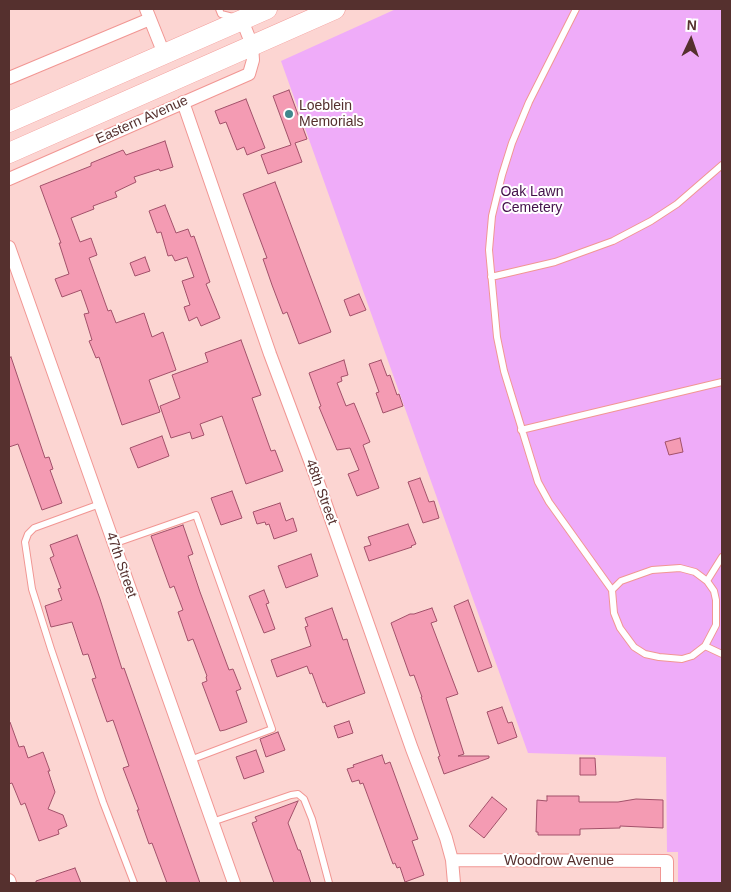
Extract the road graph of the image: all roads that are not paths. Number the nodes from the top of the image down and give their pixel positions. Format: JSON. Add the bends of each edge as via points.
{"nodes":[{"id":1,"x":219,"y":9,"type":"edge"},
{"id":2,"x":268,"y":9,"type":"edge"},
{"id":3,"x":335,"y":9,"type":"edge"},
{"id":4,"x":576,"y":9,"type":"edge"},
{"id":5,"x":148,"y":14,"type":"edge"},
{"id":6,"x":242,"y":20,"type":"junction"},
{"id":7,"x":252,"y":45,"type":"junction"},
{"id":8,"x":164,"y":54,"type":"junction"},
{"id":9,"x":9,"y":78,"type":"edge"},
{"id":10,"x":174,"y":80,"type":"junction"},
{"id":11,"x":184,"y":102,"type":"junction"},
{"id":12,"x":9,"y":122,"type":"edge"},
{"id":13,"x":9,"y":153,"type":"edge"},
{"id":14,"x":722,"y":165,"type":"edge"},
{"id":15,"x":9,"y":179,"type":"edge"},
{"id":16,"x":9,"y":247,"type":"edge"},
{"id":17,"x":491,"y":277,"type":"junction"},
{"id":18,"x":722,"y":382,"type":"edge"},
{"id":19,"x":521,"y":430,"type":"junction"},
{"id":20,"x":100,"y":504,"type":"junction"},
{"id":21,"x":114,"y":544,"type":"junction"},
{"id":22,"x":722,"y":557,"type":"edge"},
{"id":23,"x":707,"y":581,"type":"junction"},
{"id":24,"x":612,"y":590,"type":"junction"},
{"id":25,"x":705,"y":646,"type":"junction"},
{"id":26,"x":722,"y":654,"type":"edge"},
{"id":27,"x":190,"y":760,"type":"junction"},
{"id":28,"x":212,"y":822,"type":"junction"},
{"id":29,"x":452,"y":860,"type":"junction"},
{"id":30,"x":134,"y":883,"type":"edge"},
{"id":31,"x":234,"y":883,"type":"edge"},
{"id":32,"x":329,"y":883,"type":"edge"},
{"id":33,"x":454,"y":883,"type":"edge"},
{"id":34,"x":667,"y":883,"type":"edge"}],
"edges":[{"from":1,"to":6,"type":"lane","via":[[221,14]]},
{"from":2,"to":6,"type":"main road"},
{"from":3,"to":7,"type":"main road","name":"Eastern Avenue"},
{"from":4,"to":17,"type":"lane","via":[[529,102],[510,151],[492,216]]},
{"from":5,"to":8,"type":"street"},
{"from":5,"to":9,"type":"street"},
{"from":6,"to":7,"type":"street","name":"Eastern Avenue"},
{"from":6,"to":8,"type":"main road"},
{"from":7,"to":10,"type":"main road","name":"Eastern Avenue"},
{"from":7,"to":11,"type":"street","name":"Eastern Avenue","via":[[253,60],[248,74]]},
{"from":8,"to":10,"type":"main road"},
{"from":8,"to":12,"type":"main road"},
{"from":10,"to":13,"type":"main road","name":"Eastern Avenue"},
{"from":11,"to":15,"type":"street","name":"Eastern Avenue"},
{"from":11,"to":29,"type":"street","name":"48th Street"},
{"from":14,"to":17,"type":"lane","via":[[677,204],[613,241],[554,262]]},
{"from":16,"to":20,"type":"street","name":"47th Street"},
{"from":17,"to":19,"type":"lane","via":[[497,337]]},
{"from":18,"to":19,"type":"lane"},
{"from":19,"to":24,"type":"lane","via":[[538,482],[549,502]]},
{"from":20,"to":21,"type":"street","name":"47th Street"},
{"from":20,"to":30,"type":"lane","via":[[34,528],[25,542],[32,589],[51,649]]},
{"from":21,"to":27,"type":"street","name":"47th Street"},
{"from":21,"to":27,"type":"lane","via":[[196,515],[272,729]]},
{"from":22,"to":23,"type":"lane"},
{"from":23,"to":24,"type":"lane","via":[[695,572],[666,568],[621,581]]},
{"from":23,"to":25,"type":"lane","via":[[714,591],[716,625]]},
{"from":24,"to":25,"type":"lane","via":[[614,613],[620,628],[634,647],[645,654],[682,659]]},
{"from":25,"to":26,"type":"lane"},
{"from":27,"to":28,"type":"street","name":"47th Street"},
{"from":28,"to":31,"type":"street","name":"47th Street"},
{"from":28,"to":32,"type":"lane","via":[[298,794],[304,799],[312,819]]},
{"from":29,"to":33,"type":"street","name":"48th Street"},
{"from":29,"to":34,"type":"street","name":"Woodrow Avenue","via":[[667,861]]}]}
